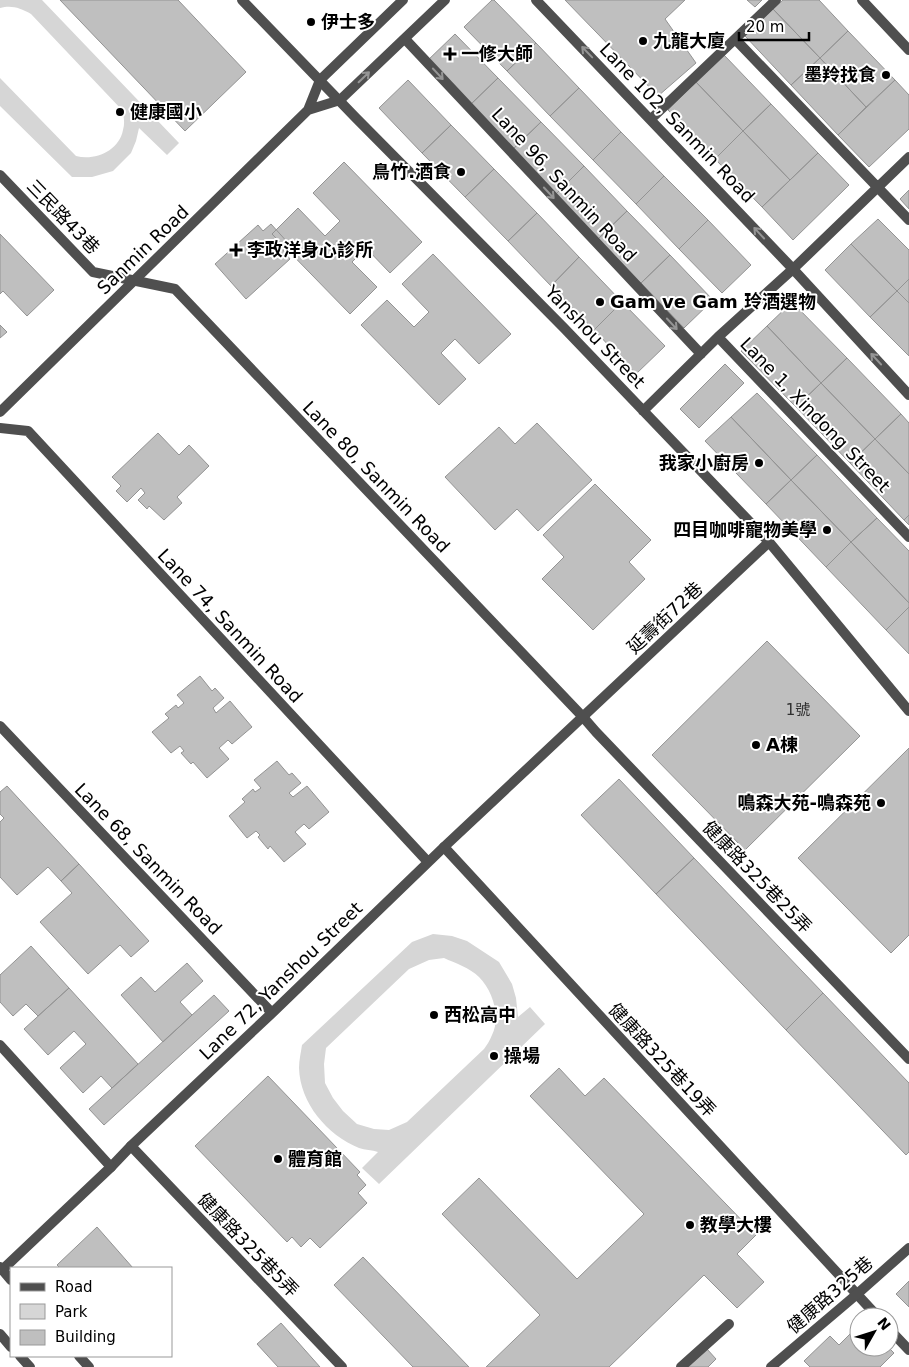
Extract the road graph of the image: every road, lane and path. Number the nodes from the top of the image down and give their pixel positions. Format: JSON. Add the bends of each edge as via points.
{"nodes":[{"id":1,"x":242,"y":0,"type":"edge"},
{"id":2,"x":445,"y":0,"type":"edge"},
{"id":3,"x":536,"y":0,"type":"edge"},
{"id":4,"x":776,"y":0,"type":"edge"},
{"id":5,"x":862,"y":0,"type":"edge"},
{"id":6,"x":400,"y":1,"type":"edge"},
{"id":7,"x":405,"y":39,"type":"junction"},
{"id":8,"x":735,"y":39,"type":"junction"},
{"id":9,"x":909,"y":50,"type":"edge"},
{"id":10,"x":320,"y":80,"type":"junction"},
{"id":11,"x":340,"y":100,"type":"junction"},
{"id":12,"x":308,"y":110,"type":"junction"},
{"id":13,"x":651,"y":119,"type":"junction"},
{"id":14,"x":909,"y":157,"type":"edge"},
{"id":15,"x":0,"y":175,"type":"edge"},
{"id":16,"x":877,"y":187,"type":"junction"},
{"id":17,"x":909,"y":220,"type":"edge"},
{"id":18,"x":793,"y":269,"type":"junction"},
{"id":19,"x":135,"y":280,"type":"junction"},
{"id":20,"x":718,"y":337,"type":"junction"},
{"id":21,"x":701,"y":354,"type":"junction"},
{"id":22,"x":909,"y":395,"type":"edge"},
{"id":23,"x":643,"y":411,"type":"junction"},
{"id":24,"x":0,"y":412,"type":"edge"},
{"id":25,"x":0,"y":428,"type":"edge"},
{"id":26,"x":909,"y":537,"type":"edge"},
{"id":27,"x":769,"y":542,"type":"junction"},
{"id":28,"x":909,"y":710,"type":"edge"},
{"id":29,"x":583,"y":717,"type":"junction"},
{"id":30,"x":0,"y":726,"type":"edge"},
{"id":31,"x":444,"y":847,"type":"junction"},
{"id":32,"x":428,"y":862,"type":"junction"},
{"id":33,"x":272,"y":1014,"type":"junction"},
{"id":34,"x":0,"y":1046,"type":"edge"},
{"id":35,"x":909,"y":1059,"type":"edge"},
{"id":36,"x":131,"y":1146,"type":"junction"},
{"id":37,"x":111,"y":1167,"type":"junction"},
{"id":38,"x":909,"y":1248,"type":"edge"},
{"id":39,"x":1,"y":1269,"type":"edge"},
{"id":40,"x":10,"y":1279,"type":"edge"},
{"id":41,"x":856,"y":1295,"type":"junction"},
{"id":42,"x":868,"y":1307,"type":"edge"},
{"id":43,"x":729,"y":1324,"type":"dead end"},
{"id":44,"x":0,"y":1334,"type":"edge"},
{"id":45,"x":899,"y":1340,"type":"edge"},
{"id":46,"x":10,"y":1345,"type":"edge"},
{"id":47,"x":909,"y":1350,"type":"edge"},
{"id":48,"x":21,"y":1357,"type":"edge"},
{"id":49,"x":80,"y":1357,"type":"edge"},
{"id":50,"x":30,"y":1367,"type":"edge"},
{"id":51,"x":89,"y":1367,"type":"edge"},
{"id":52,"x":342,"y":1367,"type":"edge"},
{"id":53,"x":681,"y":1367,"type":"edge"},
{"id":54,"x":771,"y":1367,"type":"edge"}],
"edges":[{"from":1,"to":10,"type":"street","name":"Yanshou Street"},
{"from":2,"to":7,"type":"street","name":"Sanmin Road"},
{"from":13,"to":3,"type":"street","name":"Lane 102, Sanmin Road","one_way":true},
{"from":4,"to":8,"type":"street"},
{"from":5,"to":9,"type":"street"},
{"from":6,"to":10,"type":"street","name":"Sanmin Road"},
{"from":11,"to":7,"type":"street","name":"Sanmin Road","one_way":true},
{"from":7,"to":21,"type":"street","name":"Lane 96, Sanmin Road","one_way":true},
{"from":8,"to":13,"type":"street"},
{"from":8,"to":16,"type":"street"},
{"from":10,"to":11,"type":"street","name":"Yanshou Street"},
{"from":10,"to":12,"type":"street","name":"Sanmin Road"},
{"from":11,"to":12,"type":"street","name":"Sanmin Road"},
{"from":11,"to":23,"type":"street","name":"Yanshou Street"},
{"from":12,"to":19,"type":"street","name":"Sanmin Road"},
{"from":18,"to":13,"type":"street","name":"Lane 102, Sanmin Road","one_way":true},
{"from":14,"to":16,"type":"street"},
{"from":15,"to":19,"type":"street","name":"三民路43巷","via":[[93,272]]},
{"from":16,"to":17,"type":"street"},
{"from":16,"to":18,"type":"street"},
{"from":18,"to":20,"type":"street"},
{"from":22,"to":18,"type":"street","name":"Lane 102, Sanmin Road","one_way":true},
{"from":19,"to":24,"type":"street","name":"Sanmin Road"},
{"from":19,"to":29,"type":"street","name":"Lane 80, Sanmin Road","via":[[175,289]]},
{"from":20,"to":21,"type":"street"},
{"from":20,"to":26,"type":"street","name":"Lane 1, Xindong Street"},
{"from":21,"to":23,"type":"street"},
{"from":23,"to":27,"type":"street","name":"Yanshou Street"},
{"from":25,"to":32,"type":"street","name":"Lane 74, Sanmin Road","via":[[28,431]]},
{"from":27,"to":28,"type":"street","name":"Yanshou Street"},
{"from":27,"to":29,"type":"street","name":"延壽街72巷"},
{"from":29,"to":31,"type":"street","name":"Lane 72, Yanshou Street"},
{"from":29,"to":35,"type":"street","name":"健康路325巷25弄"},
{"from":30,"to":33,"type":"street","name":"Lane 68, Sanmin Road"},
{"from":31,"to":32,"type":"street","name":"Lane 72, Yanshou Street"},
{"from":31,"to":41,"type":"street","name":"健康路325巷19弄"},
{"from":32,"to":33,"type":"street","name":"Lane 72, Yanshou Street"},
{"from":33,"to":36,"type":"street","name":"Lane 72, Yanshou Street"},
{"from":34,"to":37,"type":"street"},
{"from":36,"to":37,"type":"street","name":"Lane 72, Yanshou Street"},
{"from":36,"to":52,"type":"street","name":"健康路325巷5弄"},
{"from":37,"to":39,"type":"street","name":"Lane 72, Yanshou Street"},
{"from":38,"to":41,"type":"street","name":"健康路325巷"},
{"from":39,"to":40,"type":"street"},
{"from":41,"to":42,"type":"street","name":"健康路325巷19弄"},
{"from":41,"to":54,"type":"street","name":"健康路325巷"},
{"from":43,"to":53,"type":"street"},
{"from":44,"to":46,"type":"street"},
{"from":45,"to":47,"type":"street"},
{"from":48,"to":50,"type":"street"},
{"from":49,"to":51,"type":"street"}]}
